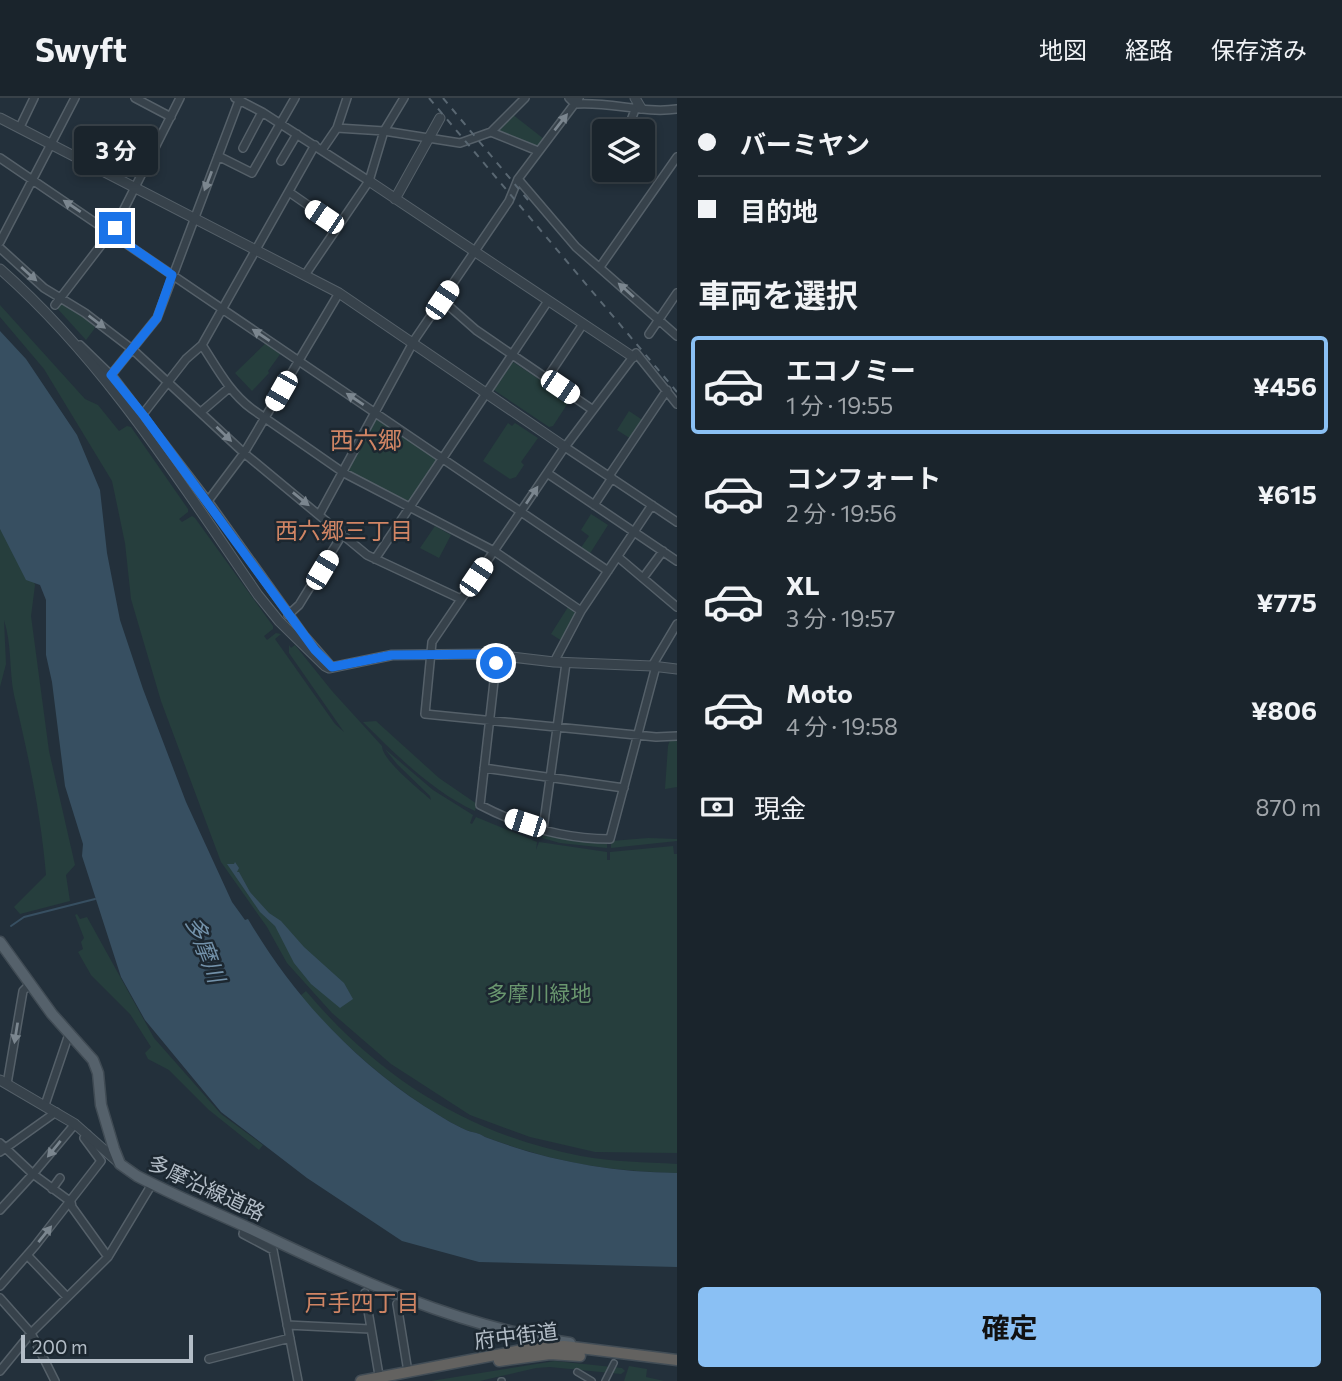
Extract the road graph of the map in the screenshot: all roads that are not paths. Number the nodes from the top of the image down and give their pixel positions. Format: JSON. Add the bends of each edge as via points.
{"nodes":[{"id":1,"x":34,"y":98,"type":"edge"},
{"id":2,"x":75,"y":98,"type":"edge"},
{"id":3,"x":135,"y":98,"type":"edge"},
{"id":4,"x":180,"y":98,"type":"edge"},
{"id":5,"x":295,"y":98,"type":"edge"},
{"id":6,"x":404,"y":98,"type":"edge"},
{"id":7,"x":525,"y":98,"type":"edge"},
{"id":8,"x":238,"y":99,"type":"edge"},
{"id":9,"x":344,"y":99,"type":"edge"},
{"id":10,"x":575,"y":100,"type":"edge"},
{"id":11,"x":638,"y":105,"type":"edge"},
{"id":12,"x":677,"y":109,"type":"edge"},
{"id":13,"x":262,"y":112,"type":"junction"},
{"id":14,"x":171,"y":117,"type":"junction"},
{"id":15,"x":0,"y":118,"type":"edge"},
{"id":16,"x":440,"y":118,"type":"dead end"},
{"id":17,"x":279,"y":123,"type":"junction"},
{"id":18,"x":20,"y":127,"type":"junction"},
{"id":19,"x":337,"y":128,"type":"junction"},
{"id":20,"x":384,"y":131,"type":"junction"},
{"id":21,"x":491,"y":132,"type":"junction"},
{"id":22,"x":297,"y":134,"type":"junction"},
{"id":23,"x":429,"y":138,"type":"junction"},
{"id":24,"x":51,"y":143,"type":"junction"},
{"id":25,"x":243,"y":148,"type":"dead end"},
{"id":26,"x":319,"y":148,"type":"junction"},
{"id":27,"x":538,"y":151,"type":"junction"},
{"id":28,"x":218,"y":156,"type":"junction"},
{"id":29,"x":677,"y":157,"type":"edge"},
{"id":30,"x":0,"y":158,"type":"edge"},
{"id":31,"x":281,"y":161,"type":"dead end"},
{"id":32,"x":518,"y":179,"type":"junction"},
{"id":33,"x":32,"y":180,"type":"junction"},
{"id":34,"x":369,"y":181,"type":"junction"},
{"id":35,"x":136,"y":187,"type":"junction"},
{"id":36,"x":289,"y":192,"type":"junction"},
{"id":37,"x":395,"y":198,"type":"junction"},
{"id":38,"x":194,"y":218,"type":"junction"},
{"id":39,"x":338,"y":226,"type":"junction"},
{"id":40,"x":111,"y":233,"type":"junction"},
{"id":41,"x":0,"y":242,"type":"edge"},
{"id":42,"x":0,"y":248,"type":"edge"},
{"id":43,"x":257,"y":250,"type":"junction"},
{"id":44,"x":474,"y":252,"type":"junction"},
{"id":45,"x":600,"y":267,"type":"junction"},
{"id":46,"x":0,"y":269,"type":"edge"},
{"id":47,"x":172,"y":275,"type":"junction"},
{"id":48,"x":305,"y":275,"type":"junction"},
{"id":49,"x":339,"y":293,"type":"junction"},
{"id":50,"x":677,"y":293,"type":"edge"},
{"id":51,"x":60,"y":298,"type":"junction"},
{"id":52,"x":442,"y":300,"type":"junction"},
{"id":53,"x":548,"y":301,"type":"junction"},
{"id":54,"x":55,"y":305,"type":"dead end"},
{"id":55,"x":223,"y":310,"type":"junction"},
{"id":56,"x":659,"y":319,"type":"junction"},
{"id":57,"x":583,"y":324,"type":"junction"},
{"id":58,"x":649,"y":334,"type":"dead end"},
{"id":59,"x":677,"y":336,"type":"edge"},
{"id":60,"x":413,"y":343,"type":"junction"},
{"id":61,"x":73,"y":344,"type":"junction"},
{"id":62,"x":202,"y":345,"type":"junction"},
{"id":63,"x":132,"y":349,"type":"junction"},
{"id":64,"x":512,"y":355,"type":"junction"},
{"id":65,"x":633,"y":357,"type":"junction"},
{"id":66,"x":298,"y":361,"type":"junction"},
{"id":67,"x":111,"y":375,"type":"junction"},
{"id":68,"x":547,"y":378,"type":"junction"},
{"id":69,"x":169,"y":382,"type":"junction"},
{"id":70,"x":230,"y":387,"type":"junction"},
{"id":71,"x":667,"y":390,"type":"junction"},
{"id":72,"x":487,"y":393,"type":"junction"},
{"id":73,"x":677,"y":404,"type":"edge"},
{"id":74,"x":593,"y":410,"type":"junction"},
{"id":75,"x":128,"y":412,"type":"junction"},
{"id":76,"x":201,"y":412,"type":"junction"},
{"id":77,"x":375,"y":413,"type":"junction"},
{"id":78,"x":143,"y":414,"type":"junction"},
{"id":79,"x":265,"y":417,"type":"junction"},
{"id":80,"x":565,"y":447,"type":"junction"},
{"id":81,"x":244,"y":453,"type":"junction"},
{"id":82,"x":442,"y":458,"type":"junction"},
{"id":83,"x":344,"y":472,"type":"junction"},
{"id":84,"x":547,"y":473,"type":"junction"},
{"id":85,"x":610,"y":477,"type":"junction"},
{"id":86,"x":208,"y":501,"type":"junction"},
{"id":87,"x":594,"y":505,"type":"junction"},
{"id":88,"x":652,"y":505,"type":"junction"},
{"id":89,"x":410,"y":507,"type":"junction"},
{"id":90,"x":520,"y":512,"type":"junction"},
{"id":91,"x":319,"y":515,"type":"junction"},
{"id":92,"x":677,"y":522,"type":"edge"},
{"id":93,"x":634,"y":532,"type":"junction"},
{"id":94,"x":342,"y":535,"type":"junction"},
{"id":95,"x":494,"y":551,"type":"junction"},
{"id":96,"x":663,"y":551,"type":"junction"},
{"id":97,"x":618,"y":557,"type":"junction"},
{"id":98,"x":375,"y":559,"type":"junction"},
{"id":99,"x":677,"y":561,"type":"edge"},
{"id":100,"x":608,"y":571,"type":"junction"},
{"id":101,"x":643,"y":578,"type":"junction"},
{"id":102,"x":461,"y":599,"type":"junction"},
{"id":103,"x":677,"y":607,"type":"edge"},
{"id":104,"x":581,"y":611,"type":"junction"},
{"id":105,"x":288,"y":615,"type":"junction"},
{"id":106,"x":677,"y":624,"type":"edge"},
{"id":107,"x":430,"y":654,"type":"junction"},
{"id":108,"x":497,"y":654,"type":"junction"},
{"id":109,"x":554,"y":662,"type":"junction"},
{"id":110,"x":566,"y":663,"type":"junction"},
{"id":111,"x":654,"y":666,"type":"junction"},
{"id":112,"x":332,"y":667,"type":"junction"},
{"id":113,"x":677,"y":669,"type":"edge"},
{"id":114,"x":489,"y":720,"type":"junction"},
{"id":115,"x":557,"y":727,"type":"junction"},
{"id":116,"x":638,"y":734,"type":"junction"},
{"id":117,"x":677,"y":736,"type":"edge"},
{"id":118,"x":484,"y":768,"type":"junction"},
{"id":119,"x":550,"y":778,"type":"junction"},
{"id":120,"x":624,"y":788,"type":"junction"},
{"id":121,"x":543,"y":829,"type":"junction"},
{"id":122,"x":1,"y":945,"type":"edge"},
{"id":123,"x":30,"y":984,"type":"junction"},
{"id":124,"x":69,"y":1034,"type":"junction"},
{"id":125,"x":4,"y":1082,"type":"edge"},
{"id":126,"x":46,"y":1105,"type":"junction"},
{"id":127,"x":57,"y":1112,"type":"junction"},
{"id":128,"x":75,"y":1124,"type":"junction"},
{"id":129,"x":106,"y":1124,"type":"junction"},
{"id":130,"x":88,"y":1135,"type":"junction"},
{"id":131,"x":2,"y":1148,"type":"edge"},
{"id":132,"x":120,"y":1164,"type":"junction"},
{"id":133,"x":33,"y":1174,"type":"junction"},
{"id":134,"x":60,"y":1178,"type":"dead end"},
{"id":135,"x":152,"y":1184,"type":"junction"},
{"id":136,"x":52,"y":1189,"type":"junction"},
{"id":137,"x":71,"y":1202,"type":"junction"},
{"id":138,"x":0,"y":1210,"type":"edge"},
{"id":139,"x":245,"y":1227,"type":"junction"},
{"id":140,"x":27,"y":1255,"type":"junction"},
{"id":141,"x":108,"y":1257,"type":"junction"},
{"id":142,"x":0,"y":1286,"type":"edge"},
{"id":143,"x":365,"y":1293,"type":"dead end"},
{"id":144,"x":67,"y":1297,"type":"junction"},
{"id":145,"x":0,"y":1298,"type":"edge"},
{"id":146,"x":397,"y":1304,"type":"dead end"},
{"id":147,"x":439,"y":1312,"type":"junction"},
{"id":148,"x":287,"y":1325,"type":"junction"},
{"id":149,"x":370,"y":1329,"type":"junction"},
{"id":150,"x":31,"y":1334,"type":"junction"},
{"id":151,"x":290,"y":1338,"type":"junction"},
{"id":152,"x":556,"y":1344,"type":"junction"},
{"id":153,"x":600,"y":1354,"type":"junction"},
{"id":154,"x":209,"y":1359,"type":"dead end"},
{"id":155,"x":677,"y":1360,"type":"edge"},
{"id":156,"x":614,"y":1363,"type":"dead end"},
{"id":157,"x":677,"y":1366,"type":"edge"},
{"id":158,"x":0,"y":1371,"type":"edge"},
{"id":159,"x":577,"y":1372,"type":"dead end"},
{"id":160,"x":414,"y":1373,"type":"junction"},
{"id":161,"x":382,"y":1380,"type":"edge"},
{"id":162,"x":55,"y":1381,"type":"edge"},
{"id":163,"x":298,"y":1381,"type":"edge"},
{"id":164,"x":362,"y":1381,"type":"edge"},
{"id":165,"x":592,"y":1381,"type":"edge"},
{"id":166,"x":605,"y":1381,"type":"edge"}],
"edges":[{"from":1,"to":18,"type":"street"},
{"from":2,"to":24,"type":"street"},
{"from":3,"to":14,"type":"street"},
{"from":4,"to":14,"type":"street"},
{"from":5,"to":17,"type":"street"},
{"from":6,"to":20,"type":"street"},
{"from":7,"to":21,"type":"street"},
{"from":8,"to":13,"type":"street"},
{"from":8,"to":28,"type":"street"},
{"from":9,"to":19,"type":"street"},
{"from":10,"to":11,"type":"street"},
{"from":27,"to":10,"type":"street","one_way":true},
{"from":11,"to":12,"type":"street","via":[[659,111]]},
{"from":13,"to":17,"type":"street"},
{"from":13,"to":25,"type":"street"},
{"from":14,"to":35,"type":"street"},
{"from":15,"to":18,"type":"street"},
{"from":16,"to":23,"type":"street"},
{"from":17,"to":22,"type":"street"},
{"from":17,"to":28,"type":"street","via":[[252,173]]},
{"from":18,"to":24,"type":"street"},
{"from":19,"to":20,"type":"street"},
{"from":19,"to":26,"type":"street"},
{"from":20,"to":23,"type":"street"},
{"from":20,"to":34,"type":"street"},
{"from":21,"to":23,"type":"street","via":[[460,143]]},
{"from":21,"to":27,"type":"street"},
{"from":22,"to":26,"type":"street"},
{"from":22,"to":31,"type":"street"},
{"from":23,"to":37,"type":"street"},
{"from":24,"to":33,"type":"street"},
{"from":24,"to":35,"type":"street"},
{"from":26,"to":34,"type":"street"},
{"from":26,"to":36,"type":"street"},
{"from":27,"to":32,"type":"street"},
{"from":28,"to":38,"type":"street","one_way":true},
{"from":29,"to":45,"type":"street"},
{"from":30,"to":33,"type":"street"},
{"from":32,"to":44,"type":"street","via":[[509,201]]},
{"from":32,"to":45,"type":"street","via":[[576,247]]},
{"from":40,"to":33,"type":"street","one_way":true},
{"from":33,"to":41,"type":"street"},
{"from":34,"to":37,"type":"street"},
{"from":34,"to":39,"type":"street"},
{"from":35,"to":38,"type":"street"},
{"from":35,"to":40,"type":"street"},
{"from":36,"to":39,"type":"street"},
{"from":36,"to":43,"type":"street"},
{"from":37,"to":44,"type":"street"},
{"from":38,"to":43,"type":"street"},
{"from":38,"to":47,"type":"street"},
{"from":39,"to":48,"type":"street"},
{"from":40,"to":47,"type":"street"},
{"from":40,"to":51,"type":"street"},
{"from":42,"to":51,"type":"street","one_way":true},
{"from":43,"to":48,"type":"street"},
{"from":43,"to":55,"type":"street"},
{"from":44,"to":52,"type":"street"},
{"from":44,"to":53,"type":"street"},
{"from":56,"to":45,"type":"street","one_way":true},
{"from":46,"to":61,"type":"street"},
{"from":47,"to":55,"type":"street"},
{"from":47,"to":63,"type":"street","via":[[157,318]]},
{"from":48,"to":49,"type":"street"},
{"from":49,"to":60,"type":"street"},
{"from":49,"to":66,"type":"street"},
{"from":50,"to":56,"type":"street"},
{"from":51,"to":54,"type":"street"},
{"from":51,"to":63,"type":"street","one_way":true},
{"from":52,"to":60,"type":"street"},
{"from":52,"to":64,"type":"street"},
{"from":53,"to":57,"type":"street"},
{"from":53,"to":64,"type":"street"},
{"from":55,"to":62,"type":"street"},
{"from":66,"to":55,"type":"street","one_way":true},
{"from":56,"to":58,"type":"street"},
{"from":56,"to":59,"type":"street"},
{"from":57,"to":65,"type":"street"},
{"from":57,"to":68,"type":"street"},
{"from":60,"to":72,"type":"street"},
{"from":60,"to":77,"type":"street"},
{"from":61,"to":67,"type":"street","via":[[83,347]]},
{"from":61,"to":75,"type":"street"},
{"from":62,"to":69,"type":"street"},
{"from":62,"to":70,"type":"street"},
{"from":63,"to":67,"type":"street"},
{"from":63,"to":69,"type":"street"},
{"from":64,"to":68,"type":"street"},
{"from":64,"to":72,"type":"street"},
{"from":65,"to":71,"type":"street","via":[[636,353]]},
{"from":65,"to":74,"type":"street"},
{"from":77,"to":66,"type":"street","one_way":true},
{"from":66,"to":79,"type":"street"},
{"from":67,"to":75,"type":"street"},
{"from":67,"to":78,"type":"street"},
{"from":68,"to":74,"type":"street"},
{"from":69,"to":76,"type":"street"},
{"from":69,"to":78,"type":"street"},
{"from":70,"to":76,"type":"street"},
{"from":70,"to":79,"type":"street"},
{"from":71,"to":73,"type":"street"},
{"from":71,"to":85,"type":"street"},
{"from":72,"to":80,"type":"street"},
{"from":72,"to":82,"type":"street"},
{"from":74,"to":80,"type":"street"},
{"from":75,"to":112,"type":"street","via":[[279,621],[317,660]]},
{"from":76,"to":81,"type":"street","one_way":true},
{"from":77,"to":82,"type":"street"},
{"from":77,"to":83,"type":"street"},
{"from":78,"to":86,"type":"street"},
{"from":79,"to":81,"type":"street"},
{"from":79,"to":83,"type":"street"},
{"from":80,"to":84,"type":"street"},
{"from":80,"to":85,"type":"street"},
{"from":81,"to":86,"type":"street"},
{"from":81,"to":91,"type":"street","one_way":true},
{"from":82,"to":89,"type":"street"},
{"from":82,"to":90,"type":"street"},
{"from":83,"to":89,"type":"street"},
{"from":83,"to":91,"type":"street"},
{"from":84,"to":87,"type":"street"},
{"from":90,"to":84,"type":"street","one_way":true},
{"from":85,"to":87,"type":"street"},
{"from":85,"to":88,"type":"street"},
{"from":86,"to":105,"type":"street"},
{"from":87,"to":93,"type":"street"},
{"from":88,"to":92,"type":"street"},
{"from":88,"to":93,"type":"street"},
{"from":89,"to":95,"type":"street"},
{"from":89,"to":98,"type":"street"},
{"from":90,"to":95,"type":"street"},
{"from":90,"to":100,"type":"street"},
{"from":91,"to":94,"type":"street"},
{"from":93,"to":96,"type":"street"},
{"from":93,"to":97,"type":"street"},
{"from":94,"to":98,"type":"street"},
{"from":94,"to":105,"type":"street","via":[[299,605]]},
{"from":95,"to":102,"type":"street"},
{"from":95,"to":104,"type":"street"},
{"from":96,"to":99,"type":"street"},
{"from":96,"to":101,"type":"street"},
{"from":97,"to":100,"type":"street"},
{"from":97,"to":101,"type":"street"},
{"from":98,"to":102,"type":"street"},
{"from":100,"to":104,"type":"street"},
{"from":101,"to":103,"type":"street"},
{"from":102,"to":107,"type":"street","via":[[432,642]]},
{"from":104,"to":109,"type":"street"},
{"from":105,"to":112,"type":"street"},
{"from":106,"to":111,"type":"street"},
{"from":107,"to":108,"type":"street"},
{"from":107,"to":112,"type":"street","via":[[392,655]]},
{"from":107,"to":114,"type":"street","via":[[425,714]]},
{"from":108,"to":109,"type":"street"},
{"from":108,"to":114,"type":"street"},
{"from":109,"to":110,"type":"street"},
{"from":110,"to":111,"type":"street"},
{"from":110,"to":115,"type":"street"},
{"from":111,"to":113,"type":"street"},
{"from":111,"to":116,"type":"street"},
{"from":114,"to":115,"type":"street"},
{"from":114,"to":118,"type":"street"},
{"from":115,"to":116,"type":"street"},
{"from":115,"to":119,"type":"street"},
{"from":116,"to":117,"type":"street"},
{"from":116,"to":120,"type":"street"},
{"from":118,"to":119,"type":"street"},
{"from":118,"to":121,"type":"street","via":[[480,805]]},
{"from":119,"to":120,"type":"street"},
{"from":119,"to":121,"type":"street"},
{"from":120,"to":121,"type":"street","via":[[610,839],[566,837]]},
{"from":122,"to":123,"type":"main road","name":"多摩沿線道路"},
{"from":123,"to":124,"type":"main road","name":"多摩沿線道路"},
{"from":123,"to":125,"type":"street","one_way":true,"via":[[23,991]]},
{"from":124,"to":126,"type":"street"},
{"from":124,"to":129,"type":"main road","name":"多摩沿線道路","via":[[96,1065]]},
{"from":125,"to":126,"type":"street"},
{"from":126,"to":127,"type":"street"},
{"from":127,"to":128,"type":"street"},
{"from":127,"to":131,"type":"street"},
{"from":128,"to":130,"type":"street"},
{"from":128,"to":133,"type":"street","one_way":true},
{"from":129,"to":130,"type":"street","via":[[98,1135]]},
{"from":129,"to":132,"type":"main road","name":"多摩沿線道路"},
{"from":130,"to":132,"type":"street"},
{"from":130,"to":137,"type":"street","via":[[84,1138],[101,1161]]},
{"from":131,"to":133,"type":"street"},
{"from":132,"to":135,"type":"main road","name":"多摩沿線道路"},
{"from":133,"to":136,"type":"street"},
{"from":133,"to":138,"type":"street"},
{"from":134,"to":136,"type":"street"},
{"from":135,"to":139,"type":"main road","name":"多摩沿線道路"},
{"from":135,"to":141,"type":"street"},
{"from":136,"to":137,"type":"street"},
{"from":140,"to":137,"type":"street","one_way":true},
{"from":137,"to":141,"type":"street"},
{"from":139,"to":147,"type":"main road","name":"多摩沿線道路","via":[[350,1277]]},
{"from":139,"to":148,"type":"street","via":[[243,1234],[273,1250]]},
{"from":140,"to":142,"type":"street"},
{"from":140,"to":144,"type":"street"},
{"from":141,"to":144,"type":"street"},
{"from":143,"to":149,"type":"street"},
{"from":144,"to":150,"type":"street"},
{"from":145,"to":150,"type":"street"},
{"from":146,"to":160,"type":"street"},
{"from":147,"to":152,"type":"main road","name":"多摩沿線道路"},
{"from":147,"to":152,"type":"main road","name":"多摩沿線道路","via":[[473,1328]]},
{"from":148,"to":149,"type":"street"},
{"from":148,"to":151,"type":"street"},
{"from":149,"to":161,"type":"street"},
{"from":150,"to":158,"type":"street"},
{"from":150,"to":162,"type":"street"},
{"from":151,"to":154,"type":"street"},
{"from":151,"to":163,"type":"street"},
{"from":152,"to":153,"type":"highway","name":"府中街道"},
{"from":152,"to":153,"type":"main road","via":[[562,1339],[576,1341]]},
{"from":152,"to":160,"type":"highway","name":"府中街道","via":[[525,1349],[513,1346]]},
{"from":153,"to":155,"type":"highway","name":"府中街道"},
{"from":153,"to":157,"type":"highway","name":"府中街道"},
{"from":153,"to":160,"type":"highway","name":"府中街道","via":[[550,1354]]},
{"from":156,"to":166,"type":"street"},
{"from":159,"to":165,"type":"street"},
{"from":160,"to":161,"type":"highway","name":"府中街道"},
{"from":161,"to":164,"type":"highway","name":"府中街道"}]}
